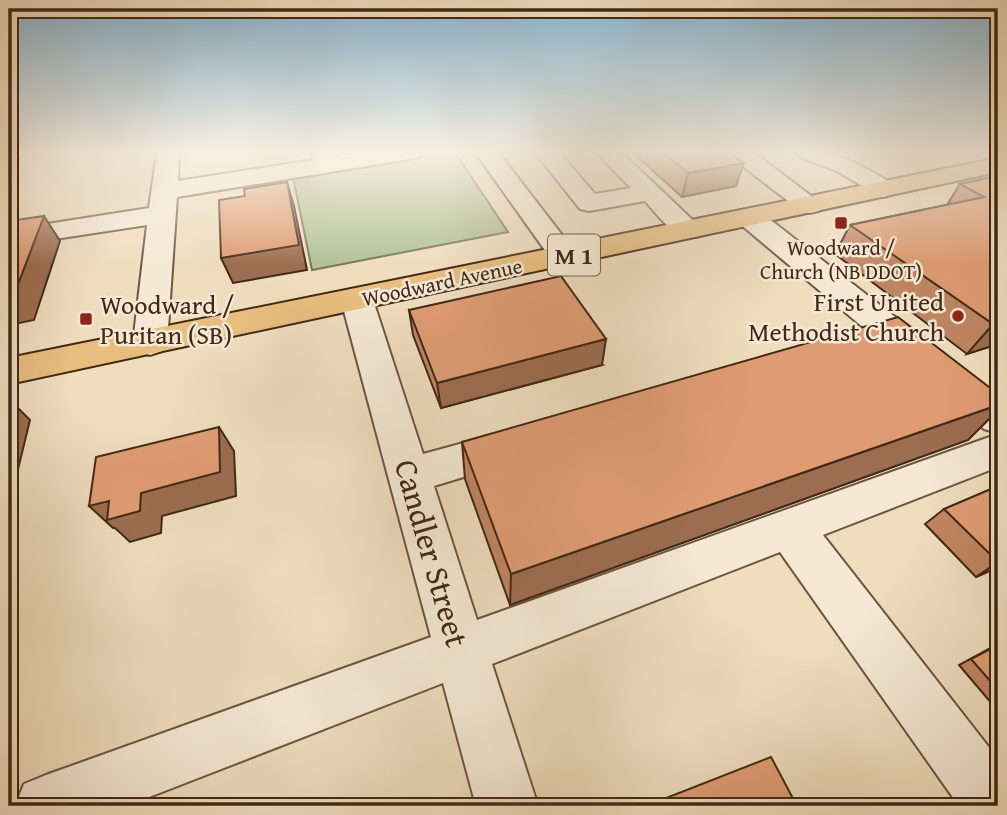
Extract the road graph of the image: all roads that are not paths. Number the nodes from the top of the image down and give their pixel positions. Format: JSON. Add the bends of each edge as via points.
{"nodes":[{"id":1,"x":165,"y":190,"type":"edge"},
{"id":2,"x":208,"y":190,"type":"edge"},
{"id":3,"x":514,"y":190,"type":"edge"},
{"id":4,"x":578,"y":190,"type":"edge"},
{"id":5,"x":646,"y":190,"type":"edge"},
{"id":6,"x":790,"y":190,"type":"edge"},
{"id":7,"x":884,"y":190,"type":"edge"},
{"id":8,"x":649,"y":193,"type":"junction"},
{"id":9,"x":164,"y":202,"type":"junction"},
{"id":10,"x":810,"y":205,"type":"junction"},
{"id":11,"x":750,"y":218,"type":"junction"},
{"id":12,"x":689,"y":230,"type":"junction"},
{"id":13,"x":9,"y":238,"type":"edge"},
{"id":14,"x":564,"y":257,"type":"junction"},
{"id":15,"x":357,"y":300,"type":"junction"},
{"id":16,"x":894,"y":334,"type":"junction"},
{"id":17,"x":150,"y":343,"type":"junction"},
{"id":18,"x":855,"y":346,"type":"edge"},
{"id":19,"x":9,"y":371,"type":"edge"},
{"id":20,"x":998,"y":418,"type":"edge"},
{"id":21,"x":553,"y":433,"type":"edge"},
{"id":22,"x":998,"y":450,"type":"edge"},
{"id":23,"x":409,"y":475,"type":"junction"},
{"id":24,"x":790,"y":528,"type":"junction"},
{"id":25,"x":461,"y":652,"type":"junction"},
{"id":26,"x":46,"y":806,"type":"edge"},
{"id":27,"x":507,"y":806,"type":"edge"},
{"id":28,"x":996,"y":806,"type":"edge"}],
"edges":[{"from":1,"to":9,"type":"street"},
{"from":2,"to":9,"type":"street"},
{"from":3,"to":14,"type":"street"},
{"from":4,"to":8,"type":"street","via":[[589,203]]},
{"from":5,"to":8,"type":"street"},
{"from":6,"to":10,"type":"street"},
{"from":7,"to":10,"type":"main road","name":"Woodward Avenue","number":"M 1"},
{"from":8,"to":12,"type":"street"},
{"from":9,"to":13,"type":"street"},
{"from":9,"to":17,"type":"street"},
{"from":10,"to":11,"type":"main road","name":"Woodward Avenue","number":"M 1"},
{"from":11,"to":12,"type":"main road","name":"Woodward Avenue","number":"M 1"},
{"from":11,"to":16,"type":"street"},
{"from":12,"to":14,"type":"main road","name":"Woodward Avenue","number":"M 1"},
{"from":14,"to":15,"type":"main road","name":"Woodward Avenue","number":"M 1"},
{"from":15,"to":17,"type":"main road","name":"Woodward Avenue","number":"M 1"},
{"from":15,"to":23,"type":"street","name":"Candler Street"},
{"from":16,"to":18,"type":"street"},
{"from":16,"to":20,"type":"street"},
{"from":17,"to":19,"type":"main road","name":"Woodward Avenue","number":"M 1"},
{"from":21,"to":23,"type":"street"},
{"from":22,"to":24,"type":"street"},
{"from":23,"to":25,"type":"street","name":"Candler Street"},
{"from":24,"to":25,"type":"street"},
{"from":24,"to":28,"type":"street"},
{"from":25,"to":26,"type":"street"},
{"from":25,"to":27,"type":"street","name":"Candler Street"}]}
